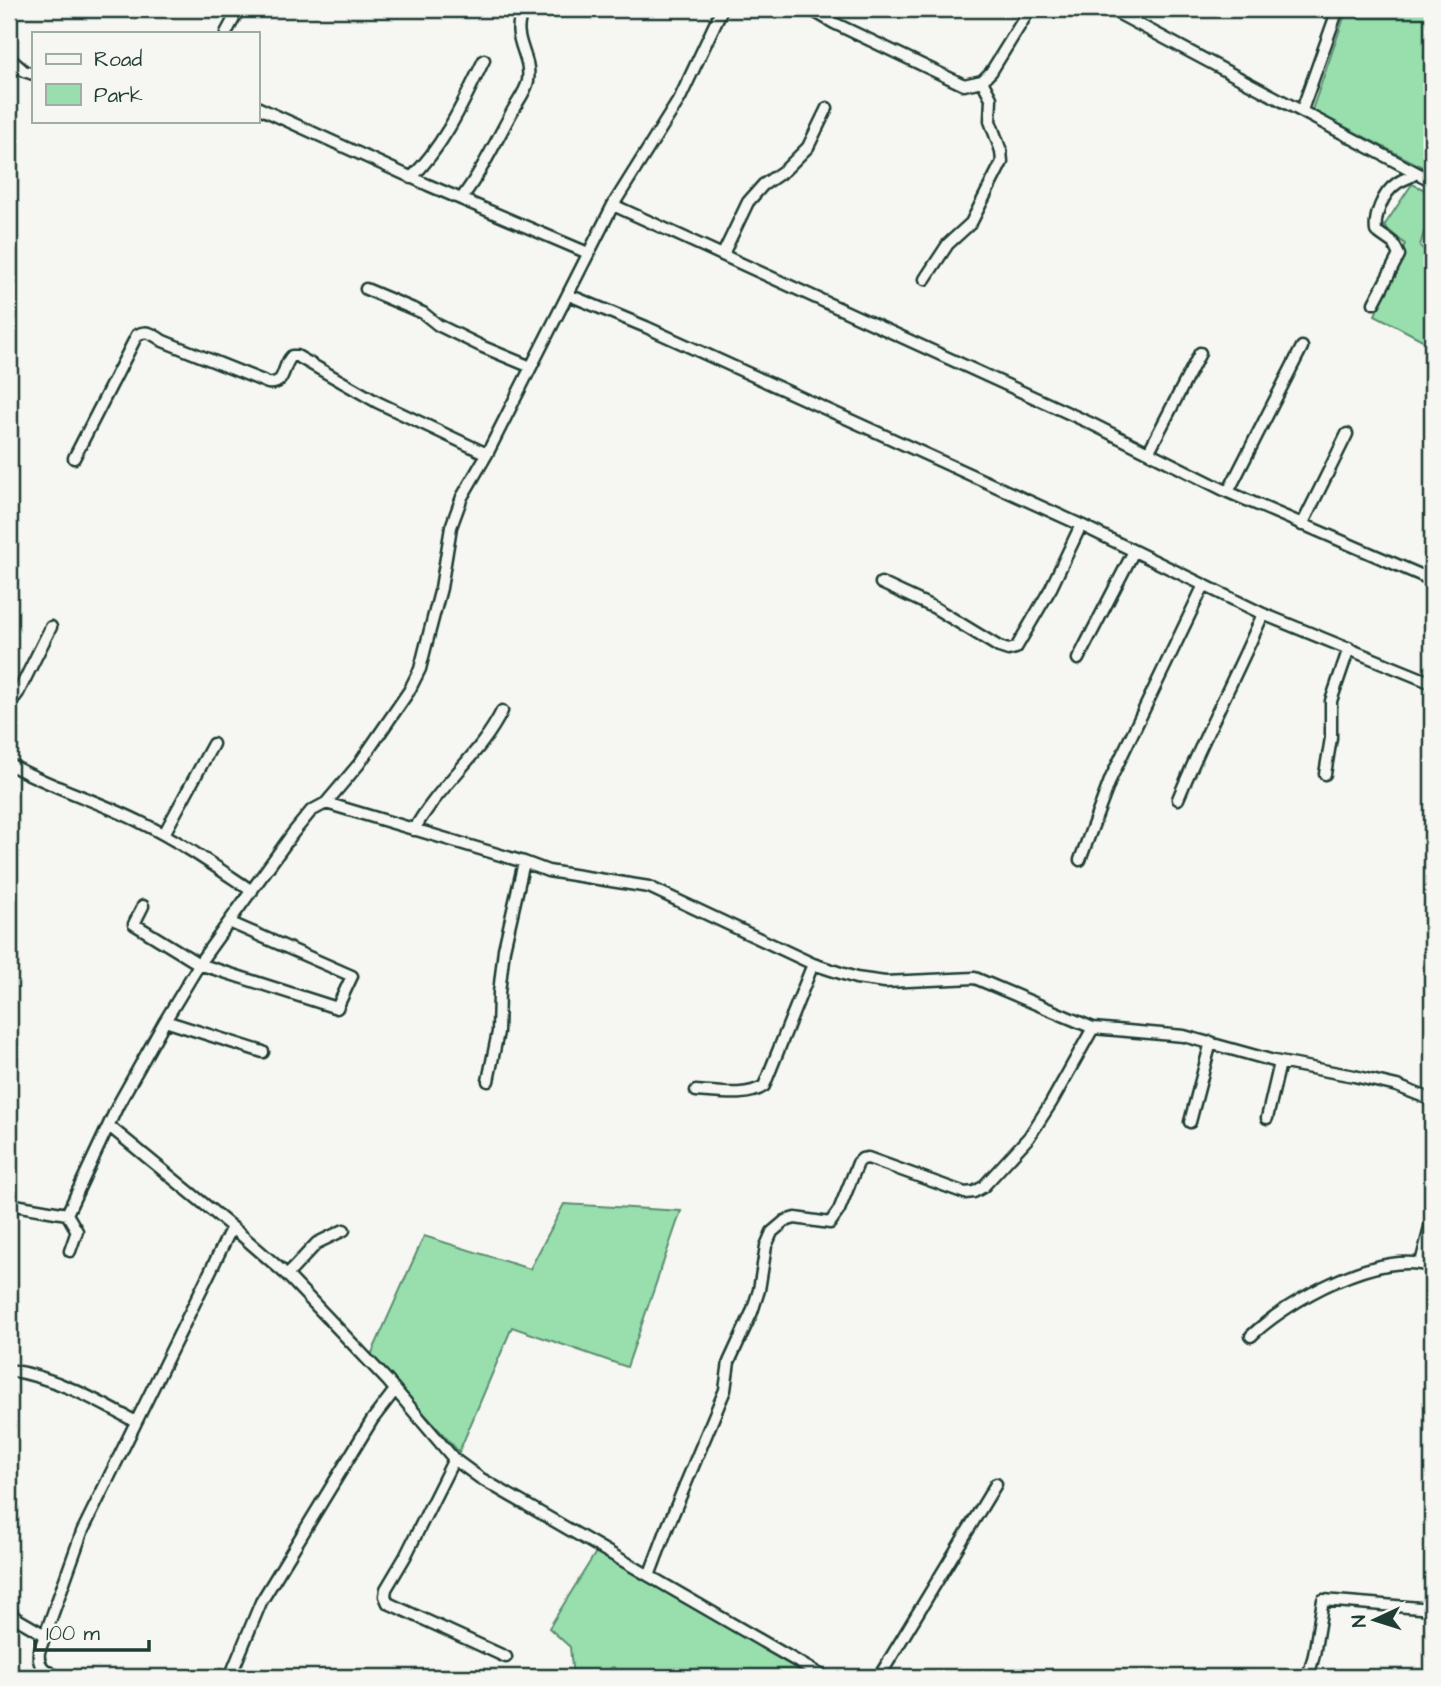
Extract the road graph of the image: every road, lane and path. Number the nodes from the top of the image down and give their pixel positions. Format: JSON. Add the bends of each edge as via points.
{"nodes":[{"id":1,"x":239,"y":9,"type":"edge"},
{"id":2,"x":524,"y":9,"type":"edge"},
{"id":3,"x":722,"y":9,"type":"edge"},
{"id":4,"x":810,"y":9,"type":"edge"},
{"id":5,"x":1030,"y":9,"type":"edge"},
{"id":6,"x":1110,"y":9,"type":"edge"},
{"id":7,"x":1338,"y":9,"type":"edge"},
{"id":8,"x":227,"y":32,"type":"edge"},
{"id":9,"x":9,"y":58,"type":"edge"},
{"id":10,"x":484,"y":60,"type":"dead end"},
{"id":11,"x":32,"y":74,"type":"edge"},
{"id":12,"x":982,"y":81,"type":"junction"},
{"id":13,"x":259,"y":108,"type":"edge"},
{"id":14,"x":827,"y":108,"type":"dead end"},
{"id":15,"x":1302,"y":110,"type":"junction"},
{"id":16,"x":1416,"y":173,"type":"junction"},
{"id":17,"x":411,"y":178,"type":"junction"},
{"id":18,"x":1432,"y":181,"type":"edge"},
{"id":19,"x":461,"y":199,"type":"junction"},
{"id":20,"x":613,"y":205,"type":"junction"},
{"id":21,"x":588,"y":253,"type":"junction"},
{"id":22,"x":723,"y":254,"type":"junction"},
{"id":23,"x":925,"y":278,"type":"dead end"},
{"id":24,"x":366,"y":289,"type":"dead end"},
{"id":25,"x":569,"y":295,"type":"junction"},
{"id":26,"x":1374,"y":303,"type":"dead end"},
{"id":27,"x":1302,"y":347,"type":"dead end"},
{"id":28,"x":1200,"y":354,"type":"dead end"},
{"id":29,"x":531,"y":367,"type":"junction"},
{"id":30,"x":1347,"y":434,"type":"dead end"},
{"id":31,"x":1149,"y":451,"type":"junction"},
{"id":32,"x":487,"y":454,"type":"junction"},
{"id":33,"x":74,"y":458,"type":"dead end"},
{"id":34,"x":1228,"y":492,"type":"junction"},
{"id":35,"x":1082,"y":525,"type":"junction"},
{"id":36,"x":1302,"y":525,"type":"junction"},
{"id":37,"x":1134,"y":551,"type":"junction"},
{"id":38,"x":1432,"y":580,"type":"edge"},
{"id":39,"x":881,"y":583,"type":"dead end"},
{"id":40,"x":1203,"y":585,"type":"junction"},
{"id":41,"x":1263,"y":614,"type":"junction"},
{"id":42,"x":51,"y":627,"type":"dead end"},
{"id":43,"x":1349,"y":648,"type":"junction"},
{"id":44,"x":1078,"y":659,"type":"dead end"},
{"id":45,"x":1432,"y":683,"type":"edge"},
{"id":46,"x":9,"y":705,"type":"edge"},
{"id":47,"x":502,"y":711,"type":"dead end"},
{"id":48,"x":213,"y":744,"type":"dead end"},
{"id":49,"x":9,"y":764,"type":"edge"},
{"id":50,"x":1325,"y":774,"type":"dead end"},
{"id":51,"x":1178,"y":799,"type":"dead end"},
{"id":52,"x":326,"y":803,"type":"junction"},
{"id":53,"x":414,"y":830,"type":"junction"},
{"id":54,"x":164,"y":834,"type":"junction"},
{"id":55,"x":1080,"y":860,"type":"dead end"},
{"id":56,"x":524,"y":862,"type":"junction"},
{"id":57,"x":252,"y":891,"type":"junction"},
{"id":58,"x":143,"y":906,"type":"dead end"},
{"id":59,"x":229,"y":922,"type":"junction"},
{"id":60,"x":200,"y":964,"type":"junction"},
{"id":61,"x":813,"y":964,"type":"junction"},
{"id":62,"x":164,"y":1021,"type":"junction"},
{"id":63,"x":1093,"y":1028,"type":"junction"},
{"id":64,"x":1211,"y":1042,"type":"junction"},
{"id":65,"x":262,"y":1052,"type":"dead end"},
{"id":66,"x":1280,"y":1063,"type":"junction"},
{"id":67,"x":488,"y":1081,"type":"dead end"},
{"id":68,"x":696,"y":1091,"type":"dead end"},
{"id":69,"x":1432,"y":1100,"type":"edge"},
{"id":70,"x":1268,"y":1118,"type":"dead end"},
{"id":71,"x":1190,"y":1122,"type":"dead end"},
{"id":72,"x":109,"y":1126,"type":"junction"},
{"id":73,"x":9,"y":1203,"type":"edge"},
{"id":74,"x":67,"y":1214,"type":"junction"},
{"id":75,"x":1432,"y":1220,"type":"edge"},
{"id":76,"x":232,"y":1227,"type":"junction"},
{"id":77,"x":344,"y":1230,"type":"dead end"},
{"id":78,"x":70,"y":1251,"type":"dead end"},
{"id":79,"x":1421,"y":1263,"type":"junction"},
{"id":80,"x":1432,"y":1267,"type":"edge"},
{"id":81,"x":287,"y":1275,"type":"junction"},
{"id":82,"x":1251,"y":1336,"type":"dead end"},
{"id":83,"x":9,"y":1370,"type":"edge"},
{"id":84,"x":395,"y":1390,"type":"junction"},
{"id":85,"x":136,"y":1422,"type":"junction"},
{"id":86,"x":454,"y":1459,"type":"junction"},
{"id":87,"x":996,"y":1484,"type":"dead end"},
{"id":88,"x":649,"y":1576,"type":"junction"},
{"id":89,"x":9,"y":1608,"type":"edge"},
{"id":90,"x":1432,"y":1609,"type":"edge"},
{"id":91,"x":45,"y":1635,"type":"junction"},
{"id":92,"x":506,"y":1657,"type":"dead end"},
{"id":93,"x":59,"y":1677,"type":"edge"},
{"id":94,"x":230,"y":1677,"type":"edge"},
{"id":95,"x":824,"y":1677,"type":"edge"},
{"id":96,"x":879,"y":1677,"type":"edge"},
{"id":97,"x":1308,"y":1677,"type":"edge"}],
"edges":[{"from":1,"to":8,"type":"street"},
{"from":2,"to":19,"type":"street","via":[[517,35],[526,57],[527,85],[479,176]]},
{"from":3,"to":20,"type":"street","via":[[680,98]]},
{"from":4,"to":12,"type":"street","via":[[964,85]]},
{"from":5,"to":12,"type":"street"},
{"from":6,"to":15,"type":"street"},
{"from":7,"to":15,"type":"street"},
{"from":9,"to":11,"type":"street"},
{"from":10,"to":17,"type":"street","via":[[444,135]]},
{"from":12,"to":23,"type":"street","via":[[991,98],[990,121],[1002,162],[971,223],[948,244]]},
{"from":13,"to":17,"type":"street"},
{"from":14,"to":22,"type":"street","via":[[808,148],[748,202]]},
{"from":15,"to":16,"type":"street"},
{"from":16,"to":18,"type":"street"},
{"from":16,"to":26,"type":"street","via":[[1390,189],[1377,217],[1376,231],[1393,243],[1399,255]]},
{"from":17,"to":19,"type":"street"},
{"from":19,"to":21,"type":"street"},
{"from":20,"to":21,"type":"street"},
{"from":20,"to":22,"type":"street"},
{"from":21,"to":25,"type":"street"},
{"from":22,"to":31,"type":"street"},
{"from":24,"to":29,"type":"street"},
{"from":25,"to":29,"type":"street"},
{"from":25,"to":35,"type":"street"},
{"from":27,"to":34,"type":"street"},
{"from":28,"to":31,"type":"street"},
{"from":29,"to":32,"type":"street"},
{"from":30,"to":36,"type":"street"},
{"from":31,"to":34,"type":"street"},
{"from":32,"to":33,"type":"street","via":[[377,402],[297,356],[288,359],[281,380],[268,383],[143,332],[137,335]]},
{"from":32,"to":52,"type":"street","via":[[461,497],[451,527],[441,588],[410,691]]},
{"from":34,"to":36,"type":"street"},
{"from":35,"to":37,"type":"street"},
{"from":35,"to":39,"type":"street","via":[[1016,648],[999,647],[935,608]]},
{"from":36,"to":38,"type":"street"},
{"from":37,"to":40,"type":"street"},
{"from":37,"to":44,"type":"street"},
{"from":40,"to":41,"type":"street"},
{"from":40,"to":55,"type":"street","via":[[1111,778]]},
{"from":41,"to":43,"type":"street"},
{"from":41,"to":51,"type":"street"},
{"from":42,"to":46,"type":"street"},
{"from":43,"to":45,"type":"street"},
{"from":43,"to":50,"type":"street","via":[[1331,701]]},
{"from":47,"to":53,"type":"street"},
{"from":48,"to":54,"type":"street"},
{"from":49,"to":54,"type":"street"},
{"from":52,"to":53,"type":"street"},
{"from":52,"to":57,"type":"street","via":[[311,811]]},
{"from":53,"to":56,"type":"street"},
{"from":54,"to":57,"type":"street"},
{"from":56,"to":61,"type":"street","via":[[548,871],[649,887]]},
{"from":56,"to":67,"type":"street","via":[[505,950]]},
{"from":57,"to":59,"type":"street"},
{"from":58,"to":60,"type":"street","via":[[134,924]]},
{"from":59,"to":60,"type":"street"},
{"from":59,"to":60,"type":"street","via":[[352,976],[337,1008]]},
{"from":60,"to":62,"type":"street"},
{"from":61,"to":63,"type":"street","via":[[885,982],[975,978]]},
{"from":61,"to":68,"type":"street","via":[[764,1086],[745,1092]]},
{"from":62,"to":65,"type":"street"},
{"from":62,"to":72,"type":"street"},
{"from":63,"to":64,"type":"street"},
{"from":63,"to":88,"type":"street","via":[[1029,1138],[982,1187],[965,1193],[862,1159],[830,1223],[795,1218],[772,1232],[759,1290],[729,1362],[725,1390]]},
{"from":64,"to":66,"type":"street"},
{"from":64,"to":71,"type":"street"},
{"from":66,"to":69,"type":"street","via":[[1354,1076]]},
{"from":66,"to":70,"type":"street"},
{"from":72,"to":74,"type":"street"},
{"from":72,"to":76,"type":"street"},
{"from":73,"to":74,"type":"street"},
{"from":74,"to":78,"type":"street","via":[[77,1231]]},
{"from":75,"to":79,"type":"street"},
{"from":76,"to":81,"type":"street"},
{"from":76,"to":85,"type":"street"},
{"from":77,"to":81,"type":"street","via":[[317,1243]]},
{"from":79,"to":80,"type":"street"},
{"from":79,"to":82,"type":"street","via":[[1362,1271],[1292,1305]]},
{"from":81,"to":84,"type":"street"},
{"from":83,"to":85,"type":"street","via":[[53,1381]]},
{"from":84,"to":86,"type":"street"},
{"from":84,"to":94,"type":"street","via":[[273,1581]]},
{"from":85,"to":91,"type":"street","via":[[82,1532]]},
{"from":86,"to":88,"type":"street"},
{"from":86,"to":92,"type":"street","via":[[385,1596],[388,1603]]},
{"from":87,"to":96,"type":"street"},
{"from":88,"to":95,"type":"street"},
{"from":89,"to":91,"type":"street","via":[[14,1617]]},
{"from":90,"to":97,"type":"street","via":[[1324,1600]]},
{"from":91,"to":93,"type":"street","via":[[38,1660],[46,1672]]}]}
